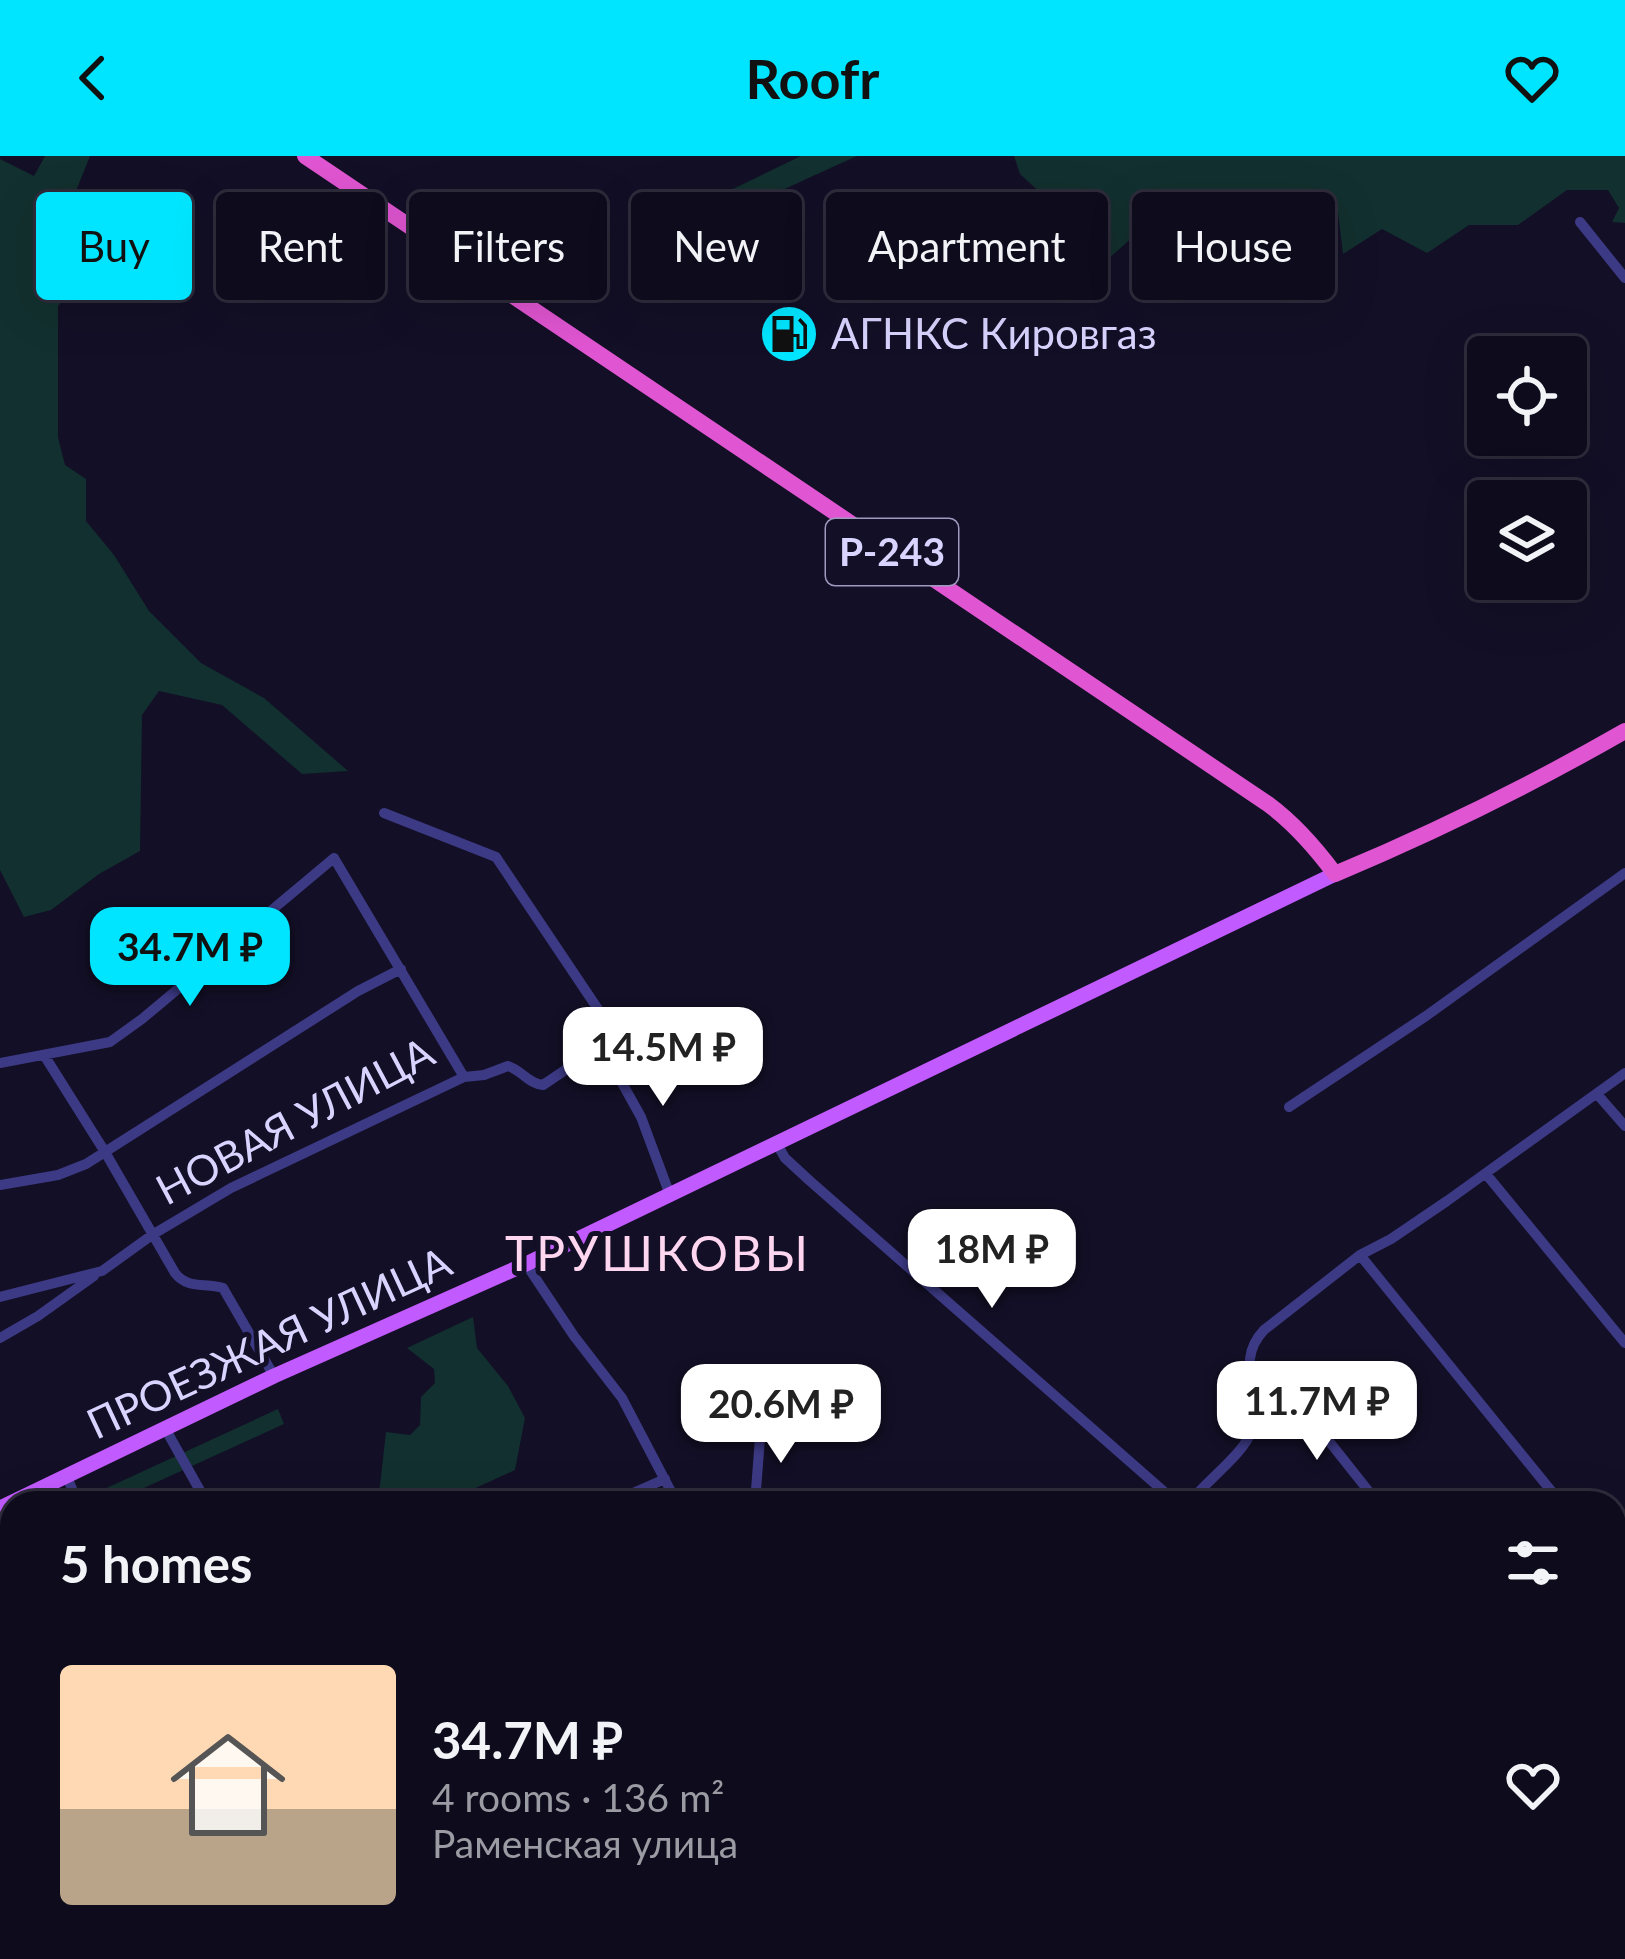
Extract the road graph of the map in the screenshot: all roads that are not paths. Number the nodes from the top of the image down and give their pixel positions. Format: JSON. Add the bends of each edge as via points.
{"nodes":[{"id":1,"x":305,"y":156,"type":"edge"},
{"id":2,"x":1580,"y":222,"type":"dead end"},
{"id":3,"x":1625,"y":278,"type":"edge"},
{"id":4,"x":1625,"y":731,"type":"edge"},
{"id":5,"x":384,"y":813,"type":"dead end"},
{"id":6,"x":1625,"y":873,"type":"edge"},
{"id":7,"x":1335,"y":874,"type":"junction"},
{"id":8,"x":401,"y":969,"type":"junction"},
{"id":9,"x":602,"y":1047,"type":"junction"},
{"id":10,"x":44,"y":1055,"type":"junction"},
{"id":11,"x":0,"y":1063,"type":"edge"},
{"id":12,"x":1625,"y":1073,"type":"edge"},
{"id":13,"x":464,"y":1077,"type":"junction"},
{"id":14,"x":1597,"y":1094,"type":"junction"},
{"id":15,"x":1289,"y":1107,"type":"dead end"},
{"id":16,"x":1625,"y":1126,"type":"edge"},
{"id":17,"x":777,"y":1144,"type":"junction"},
{"id":18,"x":105,"y":1153,"type":"junction"},
{"id":19,"x":1486,"y":1174,"type":"junction"},
{"id":20,"x":0,"y":1185,"type":"edge"},
{"id":21,"x":670,"y":1195,"type":"junction"},
{"id":22,"x":152,"y":1235,"type":"junction"},
{"id":23,"x":1360,"y":1256,"type":"junction"},
{"id":24,"x":526,"y":1264,"type":"junction"},
{"id":25,"x":102,"y":1271,"type":"junction"},
{"id":26,"x":0,"y":1297,"type":"edge"},
{"id":27,"x":0,"y":1338,"type":"edge"},
{"id":28,"x":1625,"y":1343,"type":"edge"},
{"id":29,"x":274,"y":1376,"type":"junction"},
{"id":30,"x":1254,"y":1424,"type":"junction"},
{"id":31,"x":761,"y":1425,"type":"dead end"},
{"id":32,"x":166,"y":1430,"type":"junction"},
{"id":33,"x":67,"y":1478,"type":"junction"},
{"id":34,"x":665,"y":1479,"type":"junction"},
{"id":35,"x":38,"y":1491,"type":"edge"},
{"id":36,"x":73,"y":1491,"type":"edge"},
{"id":37,"x":200,"y":1491,"type":"edge"},
{"id":38,"x":638,"y":1491,"type":"edge"},
{"id":39,"x":671,"y":1491,"type":"edge"},
{"id":40,"x":756,"y":1491,"type":"edge"},
{"id":41,"x":1163,"y":1491,"type":"edge"},
{"id":42,"x":1200,"y":1491,"type":"edge"},
{"id":43,"x":1368,"y":1491,"type":"edge"},
{"id":44,"x":1551,"y":1491,"type":"edge"}],
"edges":[{"from":1,"to":7,"type":"highway","number":"Р-243","via":[[1268,803]]},
{"from":2,"to":3,"type":"street"},
{"from":4,"to":7,"type":"highway","via":[[1533,784]]},
{"from":5,"to":9,"type":"street","via":[[496,856],[618,1039]]},
{"from":6,"to":15,"type":"street"},
{"from":7,"to":17,"type":"main road","name":"ПРОЕЗЖАЯ УЛИЦА"},
{"from":8,"to":10,"type":"street","name":"НОВАЯ УЛИЦА","via":[[334,858],[110,1042]]},
{"from":8,"to":13,"type":"street","name":"НОВАЯ УЛИЦА"},
{"from":8,"to":18,"type":"street"},
{"from":9,"to":13,"type":"street","via":[[543,1085],[508,1066]]},
{"from":9,"to":21,"type":"street","via":[[641,1117]]},
{"from":10,"to":11,"type":"street"},
{"from":10,"to":18,"type":"street"},
{"from":12,"to":14,"type":"street"},
{"from":13,"to":22,"type":"street","name":"НОВАЯ УЛИЦА","via":[[231,1188]]},
{"from":14,"to":16,"type":"street"},
{"from":14,"to":19,"type":"street"},
{"from":17,"to":21,"type":"main road","name":"ПРОЕЗЖАЯ УЛИЦА"},
{"from":17,"to":41,"type":"street"},
{"from":18,"to":20,"type":"street","via":[[58,1175]]},
{"from":18,"to":22,"type":"street"},
{"from":19,"to":23,"type":"street"},
{"from":19,"to":28,"type":"street"},
{"from":21,"to":24,"type":"main road","name":"ПРОЕЗЖАЯ УЛИЦА"},
{"from":22,"to":25,"type":"street","name":"НОВАЯ УЛИЦА"},
{"from":22,"to":29,"type":"street","via":[[181,1281],[224,1288]]},
{"from":23,"to":30,"type":"street","via":[[1250,1349]]},
{"from":23,"to":44,"type":"street"},
{"from":24,"to":29,"type":"main road","name":"ПРОЕЗЖАЯ УЛИЦА"},
{"from":24,"to":34,"type":"street","via":[[622,1398]]},
{"from":25,"to":26,"type":"street","name":"НОВАЯ УЛИЦА"},
{"from":25,"to":27,"type":"street"},
{"from":29,"to":32,"type":"main road","name":"ПРОЕЗЖАЯ УЛИЦА"},
{"from":30,"to":42,"type":"street","via":[[1243,1448]]},
{"from":30,"to":43,"type":"street","via":[[1305,1411]]},
{"from":31,"to":40,"type":"street"},
{"from":32,"to":33,"type":"main road","name":"ПРОЕЗЖАЯ УЛИЦА"},
{"from":32,"to":37,"type":"street"},
{"from":33,"to":35,"type":"main road","name":"ПРОЕЗЖАЯ УЛИЦА"},
{"from":33,"to":36,"type":"street"},
{"from":34,"to":38,"type":"street"},
{"from":34,"to":39,"type":"street"}]}
